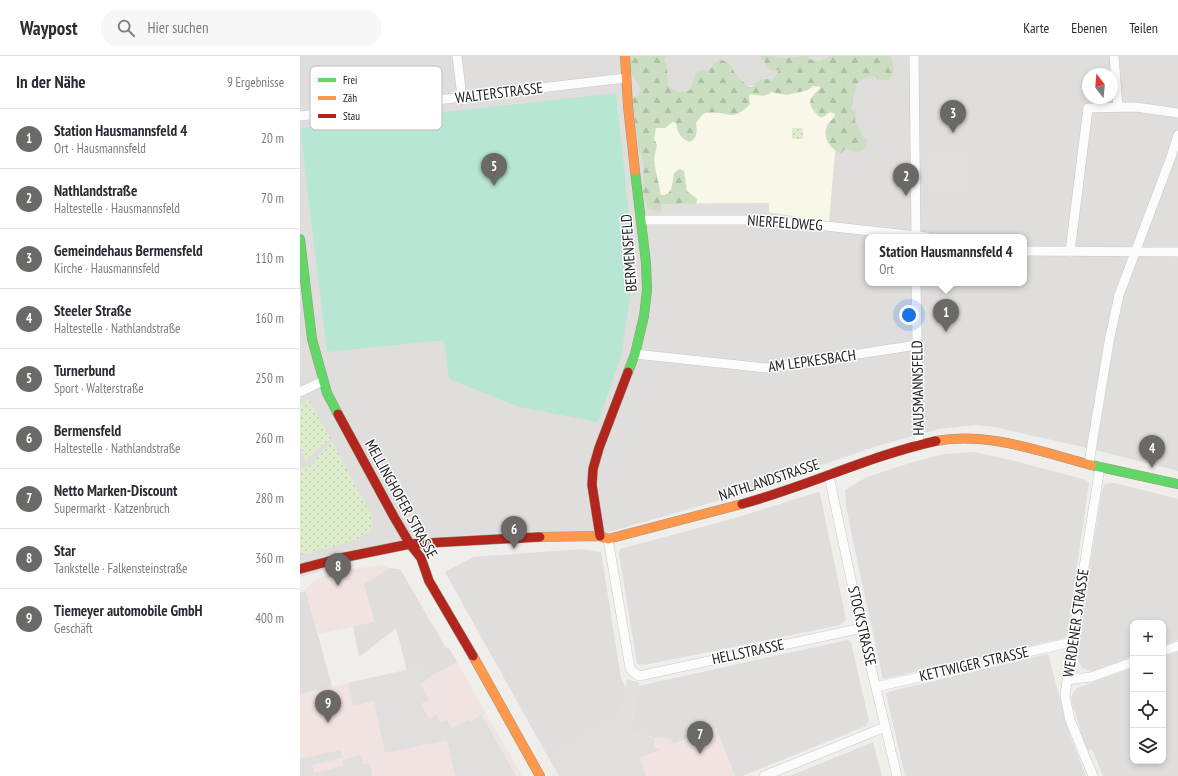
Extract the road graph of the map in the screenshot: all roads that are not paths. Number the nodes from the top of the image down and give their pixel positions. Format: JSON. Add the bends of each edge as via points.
{"nodes":[{"id":1,"x":457,"y":56,"type":"edge"},
{"id":2,"x":625,"y":56,"type":"edge"},
{"id":3,"x":914,"y":56,"type":"edge"},
{"id":4,"x":1114,"y":56,"type":"edge"},
{"id":5,"x":626,"y":78,"type":"junction"},
{"id":6,"x":462,"y":97,"type":"junction"},
{"id":7,"x":442,"y":99,"type":"edge"},
{"id":8,"x":1118,"y":107,"type":"junction"},
{"id":9,"x":1178,"y":113,"type":"edge"},
{"id":10,"x":310,"y":115,"type":"edge"},
{"id":11,"x":300,"y":116,"type":"edge"},
{"id":12,"x":1178,"y":136,"type":"edge"},
{"id":13,"x":642,"y":220,"type":"junction"},
{"id":14,"x":889,"y":234,"type":"edge"},
{"id":15,"x":916,"y":234,"type":"edge"},
{"id":16,"x":300,"y":239,"type":"edge"},
{"id":17,"x":1027,"y":251,"type":"edge"},
{"id":18,"x":1070,"y":252,"type":"junction"},
{"id":19,"x":1136,"y":252,"type":"junction"},
{"id":20,"x":1178,"y":252,"type":"edge"},
{"id":21,"x":916,"y":286,"type":"edge"},
{"id":22,"x":917,"y":345,"type":"junction"},
{"id":23,"x":636,"y":354,"type":"junction"},
{"id":24,"x":323,"y":381,"type":"junction"},
{"id":25,"x":300,"y":392,"type":"edge"},
{"id":26,"x":919,"y":445,"type":"junction"},
{"id":27,"x":1089,"y":463,"type":"junction"},
{"id":28,"x":1100,"y":467,"type":"junction"},
{"id":29,"x":828,"y":476,"type":"junction"},
{"id":30,"x":1178,"y":484,"type":"edge"},
{"id":31,"x":604,"y":538,"type":"junction"},
{"id":32,"x":410,"y":544,"type":"junction"},
{"id":33,"x":300,"y":569,"type":"edge"},
{"id":34,"x":862,"y":628,"type":"junction"},
{"id":35,"x":1072,"y":642,"type":"junction"},
{"id":36,"x":1178,"y":646,"type":"edge"},
{"id":37,"x":1166,"y":650,"type":"edge"},
{"id":38,"x":1130,"y":663,"type":"edge"},
{"id":39,"x":635,"y":674,"type":"joint"},
{"id":40,"x":1067,"y":680,"type":"junction"},
{"id":41,"x":876,"y":687,"type":"junction"},
{"id":42,"x":885,"y":727,"type":"junction"},
{"id":43,"x":540,"y":776,"type":"edge"},
{"id":44,"x":764,"y":776,"type":"edge"},
{"id":45,"x":897,"y":776,"type":"edge"},
{"id":46,"x":1093,"y":776,"type":"edge"}],
"edges":[{"from":1,"to":6,"type":"street"},
{"from":2,"to":5,"type":"street","name":"BERMENSFELD"},
{"from":3,"to":15,"type":"street"},
{"from":4,"to":8,"type":"street"},
{"from":5,"to":6,"type":"street","name":"WALTERSTRASSE"},
{"from":5,"to":13,"type":"street","name":"BERMENSFELD"},
{"from":6,"to":7,"type":"street","name":"WALTERSTRASSE"},
{"from":8,"to":9,"type":"street","via":[[1150,108]]},
{"from":8,"to":18,"type":"street","via":[[1088,108]]},
{"from":10,"to":11,"type":"street","name":"WALTERSTRASSE"},
{"from":12,"to":19,"type":"street"},
{"from":13,"to":14,"type":"street","name":"NIERFELDWEG","via":[[770,220]]},
{"from":13,"to":23,"type":"street","name":"BERMENSFELD","via":[[647,290]]},
{"from":16,"to":24,"type":"street","name":"MELLINGHOFER STRASSE","via":[[312,339]]},
{"from":17,"to":18,"type":"street"},
{"from":18,"to":19,"type":"street"},
{"from":19,"to":20,"type":"street"},
{"from":19,"to":27,"type":"street","via":[[1116,308]]},
{"from":21,"to":22,"type":"street","name":"HAUSMANNSFELD"},
{"from":22,"to":23,"type":"street","name":"AM LEPKESBACH","via":[[767,368]]},
{"from":22,"to":26,"type":"street","name":"HAUSMANNSFELD"},
{"from":23,"to":31,"type":"street","name":"BERMENSFELD","via":[[599,448],[594,468],[592,484]]},
{"from":24,"to":25,"type":"street"},
{"from":24,"to":32,"type":"street","name":"MELLINGHOFER STRASSE","via":[[332,404]]},
{"from":26,"to":27,"type":"street","name":"NATHLANDSTRASSE","via":[[952,438],[989,439]]},
{"from":26,"to":29,"type":"street","name":"NATHLANDSTRASSE"},
{"from":27,"to":28,"type":"street","name":"NATHLANDSTRASSE"},
{"from":28,"to":30,"type":"street","name":"NATHLANDSTRASSE"},
{"from":28,"to":35,"type":"street","name":"WERDENER STRASSE"},
{"from":29,"to":31,"type":"street","name":"NATHLANDSTRASSE","via":[[768,497],[646,530]]},
{"from":29,"to":34,"type":"street","name":"STOCKSTRASSE"},
{"from":31,"to":32,"type":"street","name":"NATHLANDSTRASSE","via":[[553,536]]},
{"from":31,"to":39,"type":"street","name":"BERMENSFELD","via":[[630,668]]},
{"from":32,"to":33,"type":"street","name":"NATHLANDSTRASSE","via":[[348,556]]},
{"from":32,"to":43,"type":"street","name":"MELLINGHOFER STRASSE","via":[[421,558],[429,581]]},
{"from":34,"to":39,"type":"street","name":"HELLSTRASSE","via":[[643,676]]},
{"from":34,"to":41,"type":"street","name":"STOCKSTRASSE"},
{"from":35,"to":40,"type":"street","name":"WERDENER STRASSE"},
{"from":35,"to":41,"type":"street","name":"KETTWIGER STRASSE"},
{"from":36,"to":37,"type":"street"},
{"from":38,"to":40,"type":"street","via":[[1091,677]]},
{"from":40,"to":46,"type":"street","name":"WERDENER STRASSE","via":[[1065,696],[1068,713]]},
{"from":41,"to":42,"type":"street","name":"STOCKSTRASSE"},
{"from":42,"to":44,"type":"street"},
{"from":42,"to":45,"type":"street","name":"STOCKSTRASSE"}]}
